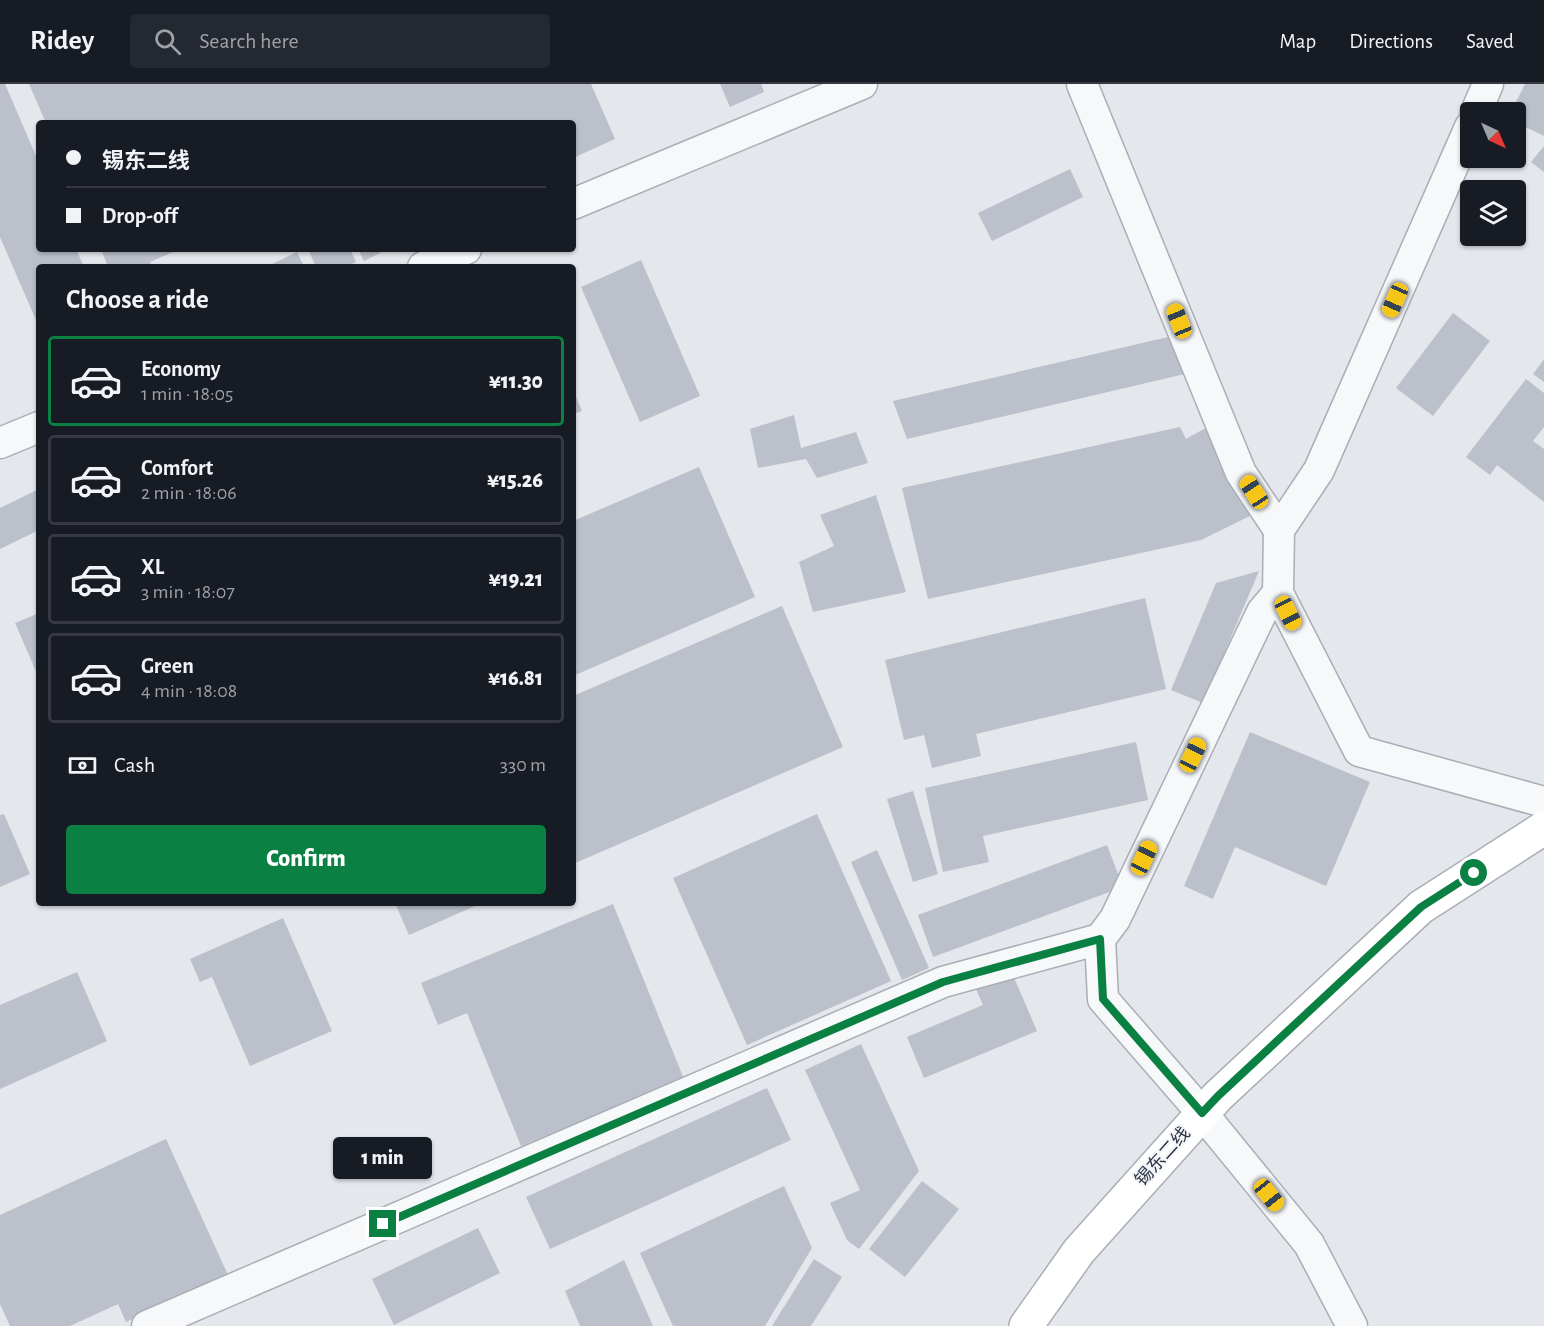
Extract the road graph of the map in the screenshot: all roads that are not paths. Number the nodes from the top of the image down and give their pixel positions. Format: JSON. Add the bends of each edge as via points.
{"nodes":[{"id":1,"x":862,"y":84,"type":"edge"},
{"id":2,"x":1082,"y":84,"type":"edge"},
{"id":3,"x":1488,"y":84,"type":"edge"},
{"id":4,"x":1480,"y":102,"type":"edge"},
{"id":5,"x":1460,"y":150,"type":"edge"},
{"id":6,"x":576,"y":203,"type":"edge"},
{"id":7,"x":459,"y":252,"type":"edge"},
{"id":8,"x":430,"y":264,"type":"edge"},
{"id":9,"x":36,"y":428,"type":"edge"},
{"id":10,"x":0,"y":444,"type":"edge"},
{"id":11,"x":1279,"y":530,"type":"junction"},
{"id":12,"x":1278,"y":594,"type":"junction"},
{"id":13,"x":1544,"y":802,"type":"edge"},
{"id":14,"x":1544,"y":828,"type":"edge"},
{"id":15,"x":1100,"y":939,"type":"junction"},
{"id":16,"x":1202,"y":1113,"type":"junction"},
{"id":17,"x":147,"y":1326,"type":"edge"},
{"id":18,"x":1026,"y":1326,"type":"edge"},
{"id":19,"x":1352,"y":1326,"type":"edge"}],
"edges":[{"from":1,"to":6,"type":"street"},
{"from":2,"to":11,"type":"street","via":[[1241,472]]},
{"from":3,"to":4,"type":"street"},
{"from":5,"to":11,"type":"street","via":[[1319,470]]},
{"from":7,"to":8,"type":"street"},
{"from":9,"to":10,"type":"street"},
{"from":11,"to":12,"type":"street"},
{"from":12,"to":13,"type":"street","via":[[1359,752]]},
{"from":12,"to":15,"type":"street","via":[[1262,612],[1115,919]]},
{"from":14,"to":16,"type":"main road","name":"锡东二线","via":[[1421,907]]},
{"from":15,"to":16,"type":"street","via":[[1103,999]]},
{"from":15,"to":17,"type":"street","via":[[943,982]]},
{"from":16,"to":18,"type":"main road","name":"锡东二线","via":[[1079,1251]]},
{"from":16,"to":19,"type":"street","via":[[1308,1244]]}]}
